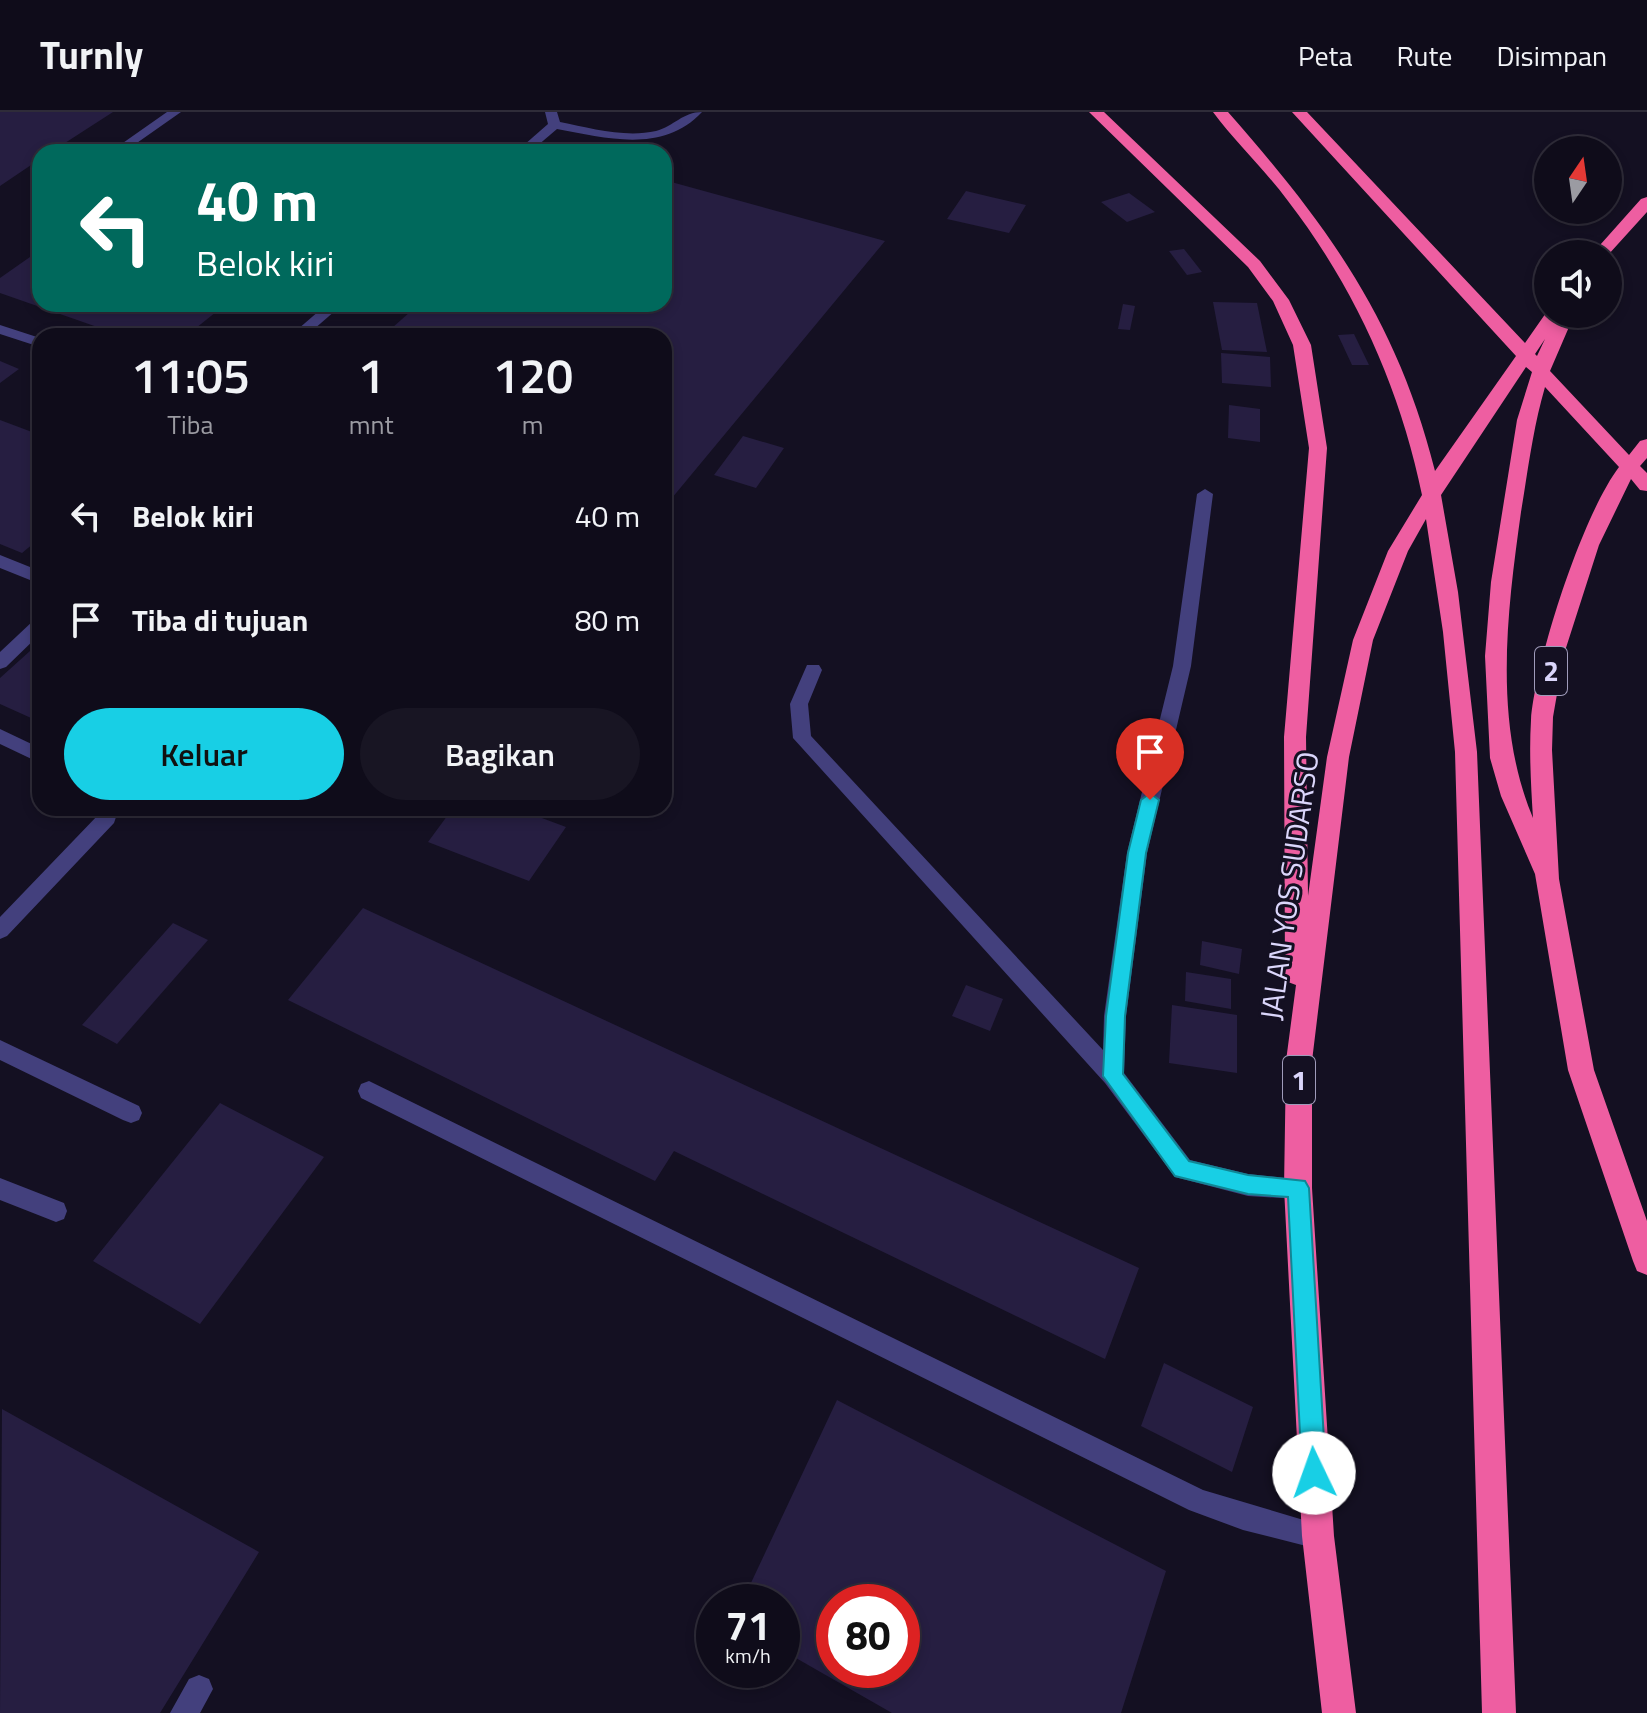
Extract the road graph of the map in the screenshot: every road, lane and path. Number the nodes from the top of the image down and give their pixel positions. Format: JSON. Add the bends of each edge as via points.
{"nodes":[{"id":1,"x":175,"y":112,"type":"edge"},
{"id":2,"x":696,"y":112,"type":"edge"},
{"id":3,"x":1096,"y":112,"type":"edge"},
{"id":4,"x":1220,"y":112,"type":"edge"},
{"id":5,"x":1299,"y":112,"type":"edge"},
{"id":6,"x":553,"y":119,"type":"edge"},
{"id":7,"x":128,"y":144,"type":"edge"},
{"id":8,"x":530,"y":144,"type":"edge"},
{"id":9,"x":1647,"y":202,"type":"edge"},
{"id":10,"x":1613,"y":240,"type":"edge"},
{"id":11,"x":326,"y":312,"type":"edge"},
{"id":12,"x":307,"y":328,"type":"edge"},
{"id":13,"x":1544,"y":328,"type":"edge"},
{"id":14,"x":1560,"y":328,"type":"edge"},
{"id":15,"x":0,"y":329,"type":"edge"},
{"id":16,"x":32,"y":340,"type":"edge"},
{"id":17,"x":1647,"y":445,"type":"edge"},
{"id":18,"x":1647,"y":485,"type":"edge"},
{"id":19,"x":1205,"y":494,"type":"dead end"},
{"id":20,"x":0,"y":561,"type":"edge"},
{"id":21,"x":32,"y":575,"type":"edge"},
{"id":22,"x":32,"y":632,"type":"edge"},
{"id":23,"x":0,"y":662,"type":"edge"},
{"id":24,"x":813,"y":670,"type":"dead end"},
{"id":25,"x":0,"y":736,"type":"edge"},
{"id":26,"x":32,"y":752,"type":"edge"},
{"id":27,"x":108,"y":816,"type":"edge"},
{"id":28,"x":1547,"y":879,"type":"junction"},
{"id":29,"x":0,"y":930,"type":"edge"},
{"id":30,"x":0,"y":1050,"type":"edge"},
{"id":31,"x":1299,"y":1061,"type":"junction"},
{"id":32,"x":1113,"y":1076,"type":"junction"},
{"id":33,"x":369,"y":1091,"type":"dead end"},
{"id":34,"x":131,"y":1113,"type":"dead end"},
{"id":35,"x":1298,"y":1188,"type":"junction"},
{"id":36,"x":0,"y":1189,"type":"edge"},
{"id":37,"x":56,"y":1211,"type":"dead end"},
{"id":38,"x":1647,"y":1261,"type":"edge"},
{"id":39,"x":1318,"y":1536,"type":"junction"},
{"id":40,"x":1339,"y":1713,"type":"edge"},
{"id":41,"x":1499,"y":1713,"type":"edge"}],
"edges":[{"from":1,"to":7,"type":"lane"},
{"from":2,"to":6,"type":"lane","via":[[681,128],[655,137]]},
{"from":3,"to":31,"type":"highway","via":[[1254,264],[1281,300],[1302,345],[1318,448],[1295,737]]},
{"from":4,"to":41,"type":"highway","via":[[1296,200],[1384,347],[1417,433],[1439,535],[1466,752]]},
{"from":5,"to":18,"type":"highway"},
{"from":6,"to":8,"type":"lane"},
{"from":9,"to":10,"type":"highway"},
{"from":11,"to":12,"type":"lane"},
{"from":13,"to":31,"type":"highway","name":"JALAN YOS SUDARSO","number":"1","via":[[1445,471],[1398,551],[1363,640],[1336,772]]},
{"from":14,"to":28,"type":"highway","via":[[1523,432],[1496,656],[1501,758]]},
{"from":15,"to":16,"type":"lane"},
{"from":17,"to":28,"type":"highway","number":"2","via":[[1623,475],[1589,545],[1554,654],[1542,717]]},
{"from":19,"to":32,"type":"lane","via":[[1182,666],[1137,853],[1115,1016]]},
{"from":20,"to":21,"type":"lane"},
{"from":22,"to":23,"type":"lane"},
{"from":24,"to":32,"type":"lane","via":[[799,704],[802,738]]},
{"from":25,"to":26,"type":"lane"},
{"from":27,"to":29,"type":"lane"},
{"from":28,"to":38,"type":"highway","number":"2","via":[[1581,1070]]},
{"from":30,"to":34,"type":"lane"},
{"from":31,"to":35,"type":"highway","name":"JALAN YOS SUDARSO","number":"1"},
{"from":32,"to":35,"type":"lane","via":[[1183,1169],[1248,1185]]},
{"from":33,"to":39,"type":"lane","via":[[1198,1501]]},
{"from":35,"to":39,"type":"highway","name":"JALAN YOS SUDARSO","number":"1"},
{"from":36,"to":37,"type":"lane"},
{"from":39,"to":40,"type":"highway","name":"JALAN YOS SUDARSO","number":"1"}]}
